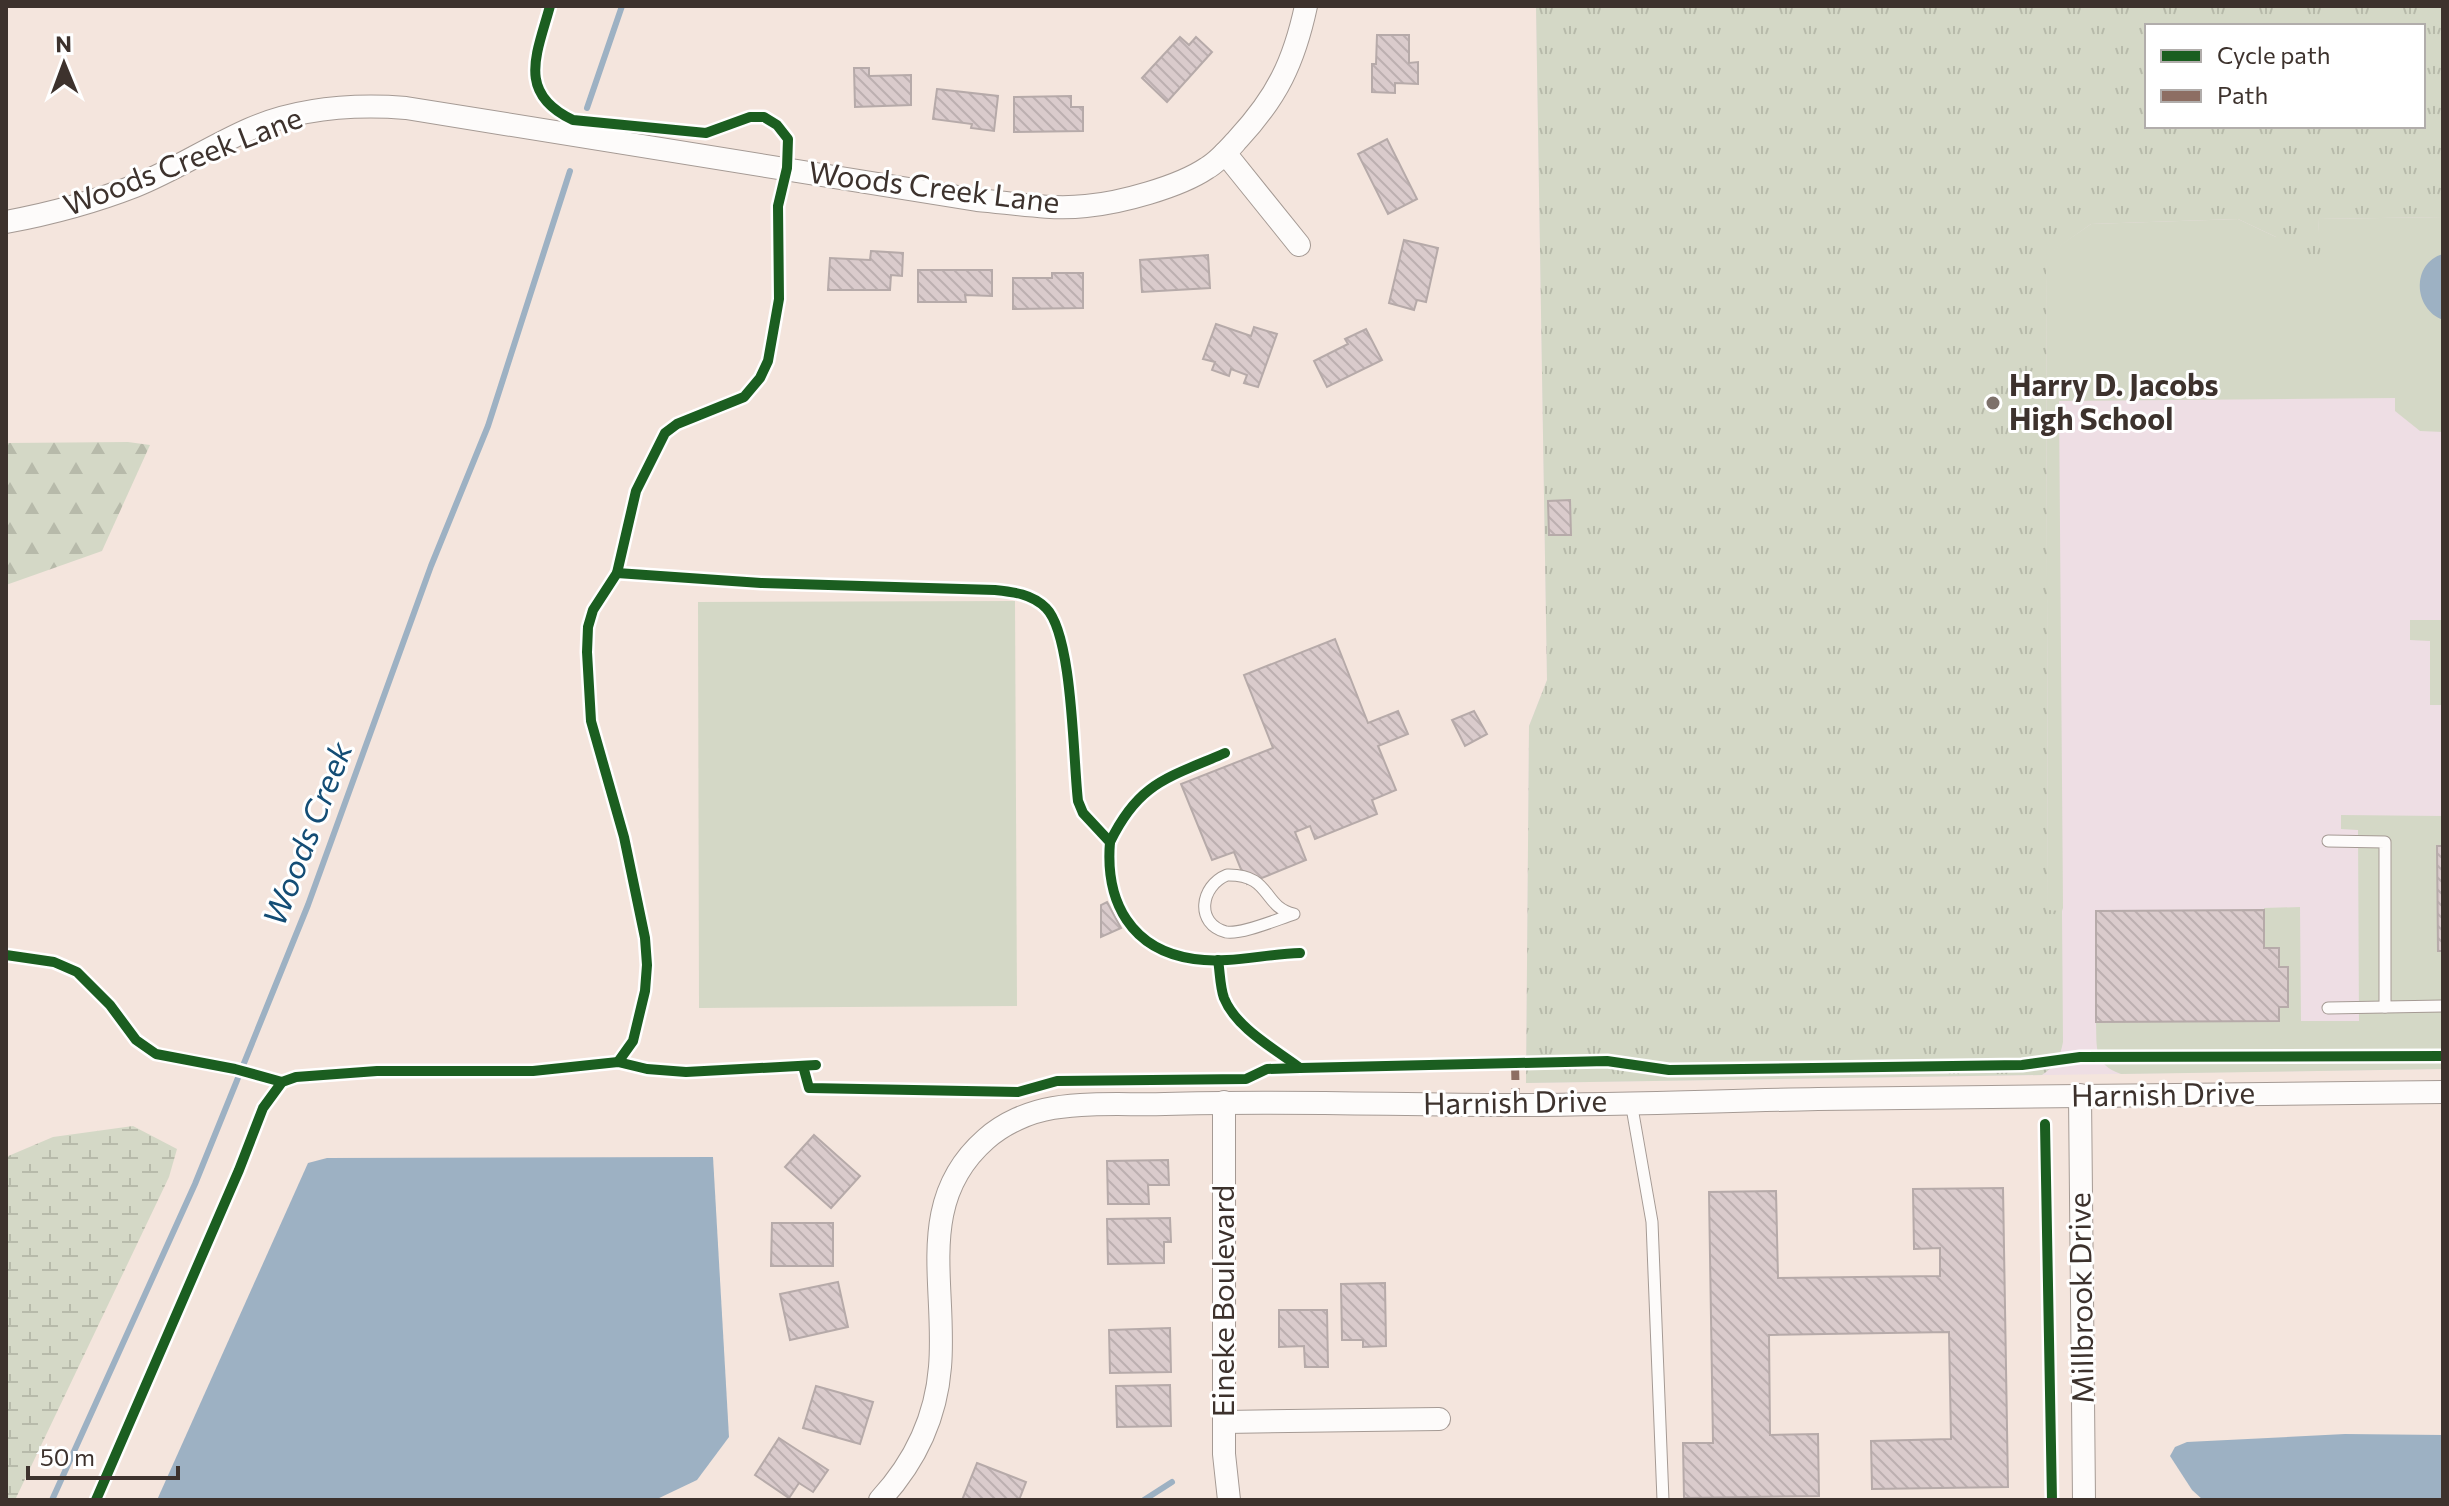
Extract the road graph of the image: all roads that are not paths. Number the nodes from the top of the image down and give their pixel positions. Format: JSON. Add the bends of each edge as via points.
{"nodes":[{"id":1,"x":1306,"y":6,"type":"edge"},
{"id":2,"x":1225,"y":153,"type":"junction"},
{"id":3,"x":6,"y":222,"type":"edge"},
{"id":4,"x":1299,"y":245,"type":"dead end"},
{"id":5,"x":2328,"y":841,"type":"dead end"},
{"id":6,"x":1294,"y":914,"type":"joint"},
{"id":7,"x":2443,"y":1006,"type":"edge"},
{"id":8,"x":2385,"y":1007,"type":"junction"},
{"id":9,"x":2328,"y":1008,"type":"dead end"},
{"id":10,"x":2443,"y":1092,"type":"edge"},
{"id":11,"x":2080,"y":1095,"type":"junction"},
{"id":12,"x":1224,"y":1102,"type":"junction"},
{"id":13,"x":1631,"y":1102,"type":"junction"},
{"id":14,"x":1439,"y":1419,"type":"dead end"},
{"id":15,"x":1225,"y":1422,"type":"junction"},
{"id":16,"x":880,"y":1500,"type":"edge"},
{"id":17,"x":1229,"y":1500,"type":"edge"},
{"id":18,"x":1663,"y":1500,"type":"edge"},
{"id":19,"x":2084,"y":1500,"type":"edge"}],
"edges":[{"from":1,"to":2,"type":"street","name":"Woods Creek Lane","via":[[1278,90]]},
{"from":2,"to":3,"type":"street","name":"Woods Creek Lane","via":[[1207,169],[1125,200],[1035,206],[406,108],[363,106],[252,128],[135,186]]},
{"from":2,"to":4,"type":"street"},
{"from":5,"to":8,"type":"lane","via":[[2385,842]]},
{"from":6,"to":6,"type":"lane","via":[[1228,932],[1212,923],[1204,899],[1217,879],[1249,877],[1281,911]]},
{"from":7,"to":8,"type":"lane"},
{"from":8,"to":9,"type":"lane"},
{"from":10,"to":11,"type":"street","name":"Harnish Drive"},
{"from":11,"to":13,"type":"street","name":"Harnish Drive"},
{"from":11,"to":19,"type":"street","name":"Millbrook Drive"},
{"from":12,"to":13,"type":"street","name":"Harnish Drive"},
{"from":12,"to":15,"type":"street","name":"Eineke Boulevard"},
{"from":12,"to":16,"type":"street","name":"Harnish Drive","via":[[1053,1108],[1005,1125],[968,1158],[943,1206],[936,1254],[941,1343],[936,1392],[922,1441]]},
{"from":13,"to":18,"type":"lane","via":[[1652,1222]]},
{"from":14,"to":15,"type":"street"},
{"from":15,"to":17,"type":"street","name":"Eineke Boulevard"}]}
